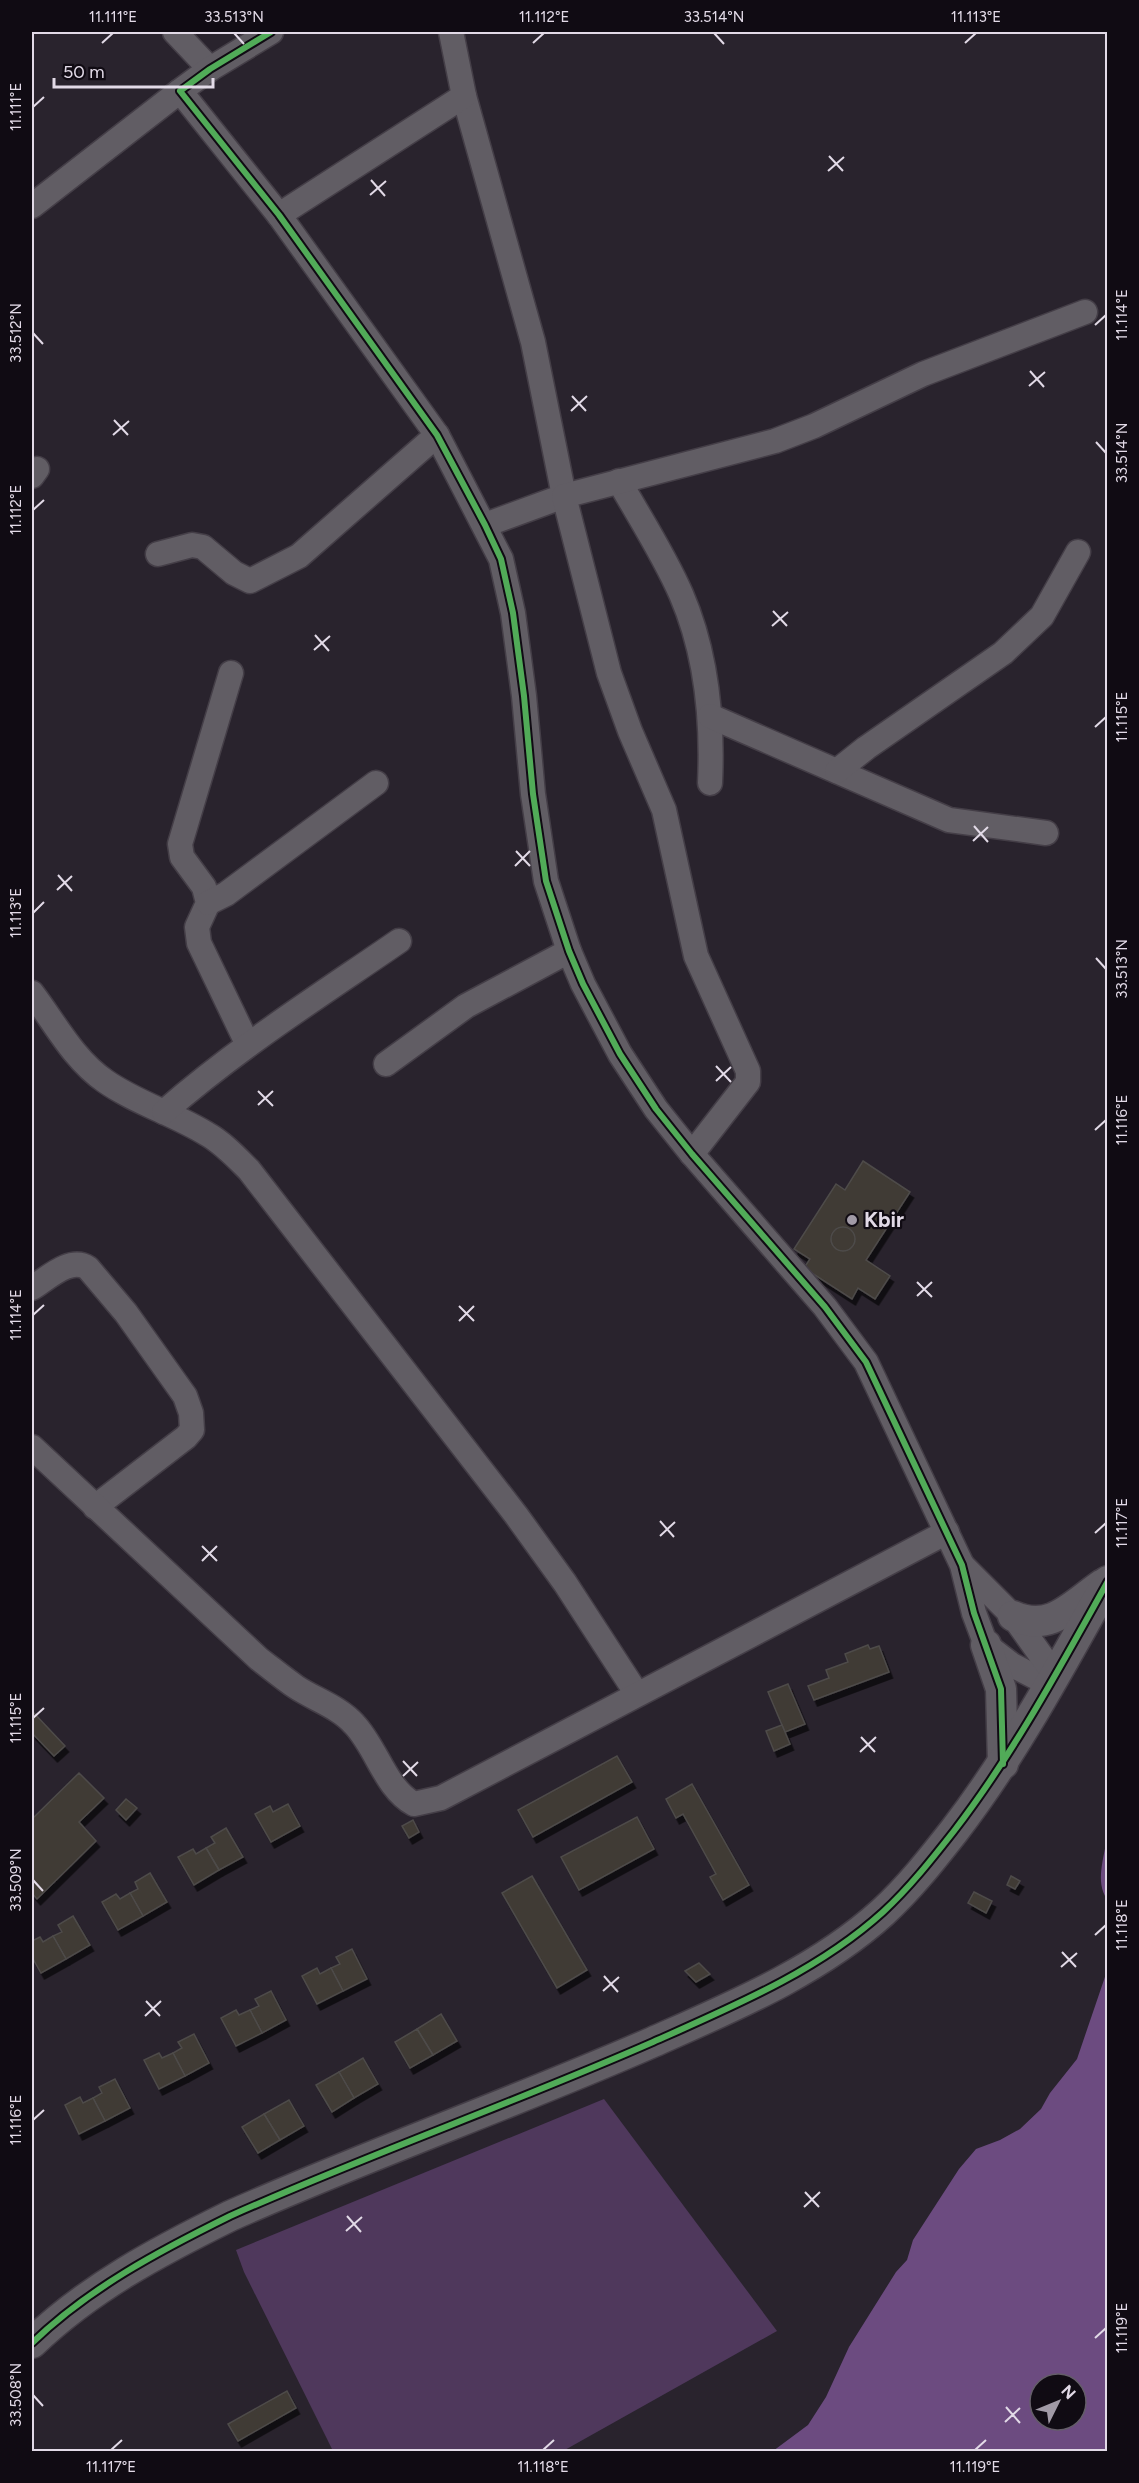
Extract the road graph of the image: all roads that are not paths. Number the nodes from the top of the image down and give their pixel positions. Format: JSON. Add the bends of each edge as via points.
{"nodes":[{"id":1,"x":175,"y":32,"type":"edge"},
{"id":2,"x":272,"y":32,"type":"edge"},
{"id":3,"x":451,"y":32,"type":"edge"},
{"id":4,"x":210,"y":69,"type":"junction"},
{"id":5,"x":180,"y":91,"type":"junction"},
{"id":6,"x":464,"y":96,"type":"junction"},
{"id":7,"x":32,"y":206,"type":"edge"},
{"id":8,"x":279,"y":215,"type":"junction"},
{"id":9,"x":1085,"y":312,"type":"dead end"},
{"id":10,"x":436,"y":435,"type":"junction"},
{"id":11,"x":619,"y":481,"type":"junction"},
{"id":12,"x":564,"y":496,"type":"junction"},
{"id":13,"x":485,"y":525,"type":"junction"},
{"id":14,"x":1078,"y":552,"type":"dead end"},
{"id":15,"x":158,"y":554,"type":"dead end"},
{"id":16,"x":231,"y":673,"type":"dead end"},
{"id":17,"x":710,"y":716,"type":"junction"},
{"id":18,"x":837,"y":771,"type":"junction"},
{"id":19,"x":376,"y":783,"type":"dead end"},
{"id":20,"x":710,"y":783,"type":"dead end"},
{"id":21,"x":1046,"y":833,"type":"dead end"},
{"id":22,"x":208,"y":903,"type":"junction"},
{"id":23,"x":399,"y":941,"type":"dead end"},
{"id":24,"x":569,"y":951,"type":"junction"},
{"id":25,"x":32,"y":993,"type":"edge"},
{"id":26,"x":248,"y":1045,"type":"junction"},
{"id":27,"x":386,"y":1064,"type":"dead end"},
{"id":28,"x":164,"y":1112,"type":"junction"},
{"id":29,"x":692,"y":1154,"type":"junction"},
{"id":30,"x":32,"y":1288,"type":"edge"},
{"id":31,"x":32,"y":1447,"type":"edge"},
{"id":32,"x":95,"y":1507,"type":"junction"},
{"id":33,"x":947,"y":1532,"type":"junction"},
{"id":34,"x":962,"y":1565,"type":"junction"},
{"id":35,"x":1107,"y":1581,"type":"edge"},
{"id":36,"x":1012,"y":1616,"type":"junction"},
{"id":37,"x":986,"y":1645,"type":"junction"},
{"id":38,"x":1053,"y":1680,"type":"junction"},
{"id":39,"x":637,"y":1694,"type":"junction"},
{"id":40,"x":1003,"y":1764,"type":"junction"},
{"id":41,"x":32,"y":2343,"type":"edge"}],
"edges":[{"from":1,"to":4,"type":"street"},
{"from":2,"to":4,"type":"street"},
{"from":3,"to":6,"type":"street"},
{"from":4,"to":5,"type":"street"},
{"from":5,"to":7,"type":"street"},
{"from":5,"to":8,"type":"street"},
{"from":6,"to":8,"type":"street"},
{"from":6,"to":12,"type":"street","via":[[533,342]]},
{"from":8,"to":10,"type":"street"},
{"from":9,"to":11,"type":"street","via":[[923,374],[776,441]]},
{"from":10,"to":13,"type":"street"},
{"from":10,"to":15,"type":"street","via":[[299,556],[250,581],[203,547],[192,545]]},
{"from":11,"to":12,"type":"street"},
{"from":11,"to":17,"type":"street","via":[[680,593],[702,661]]},
{"from":12,"to":13,"type":"street"},
{"from":12,"to":29,"type":"street","via":[[609,673],[664,810],[696,956],[748,1071],[748,1082]]},
{"from":13,"to":24,"type":"street","via":[[501,559],[513,613],[532,794],[546,881]]},
{"from":14,"to":18,"type":"street","via":[[1042,616],[1003,654]]},
{"from":16,"to":22,"type":"street","via":[[180,844],[183,856],[204,887]]},
{"from":17,"to":18,"type":"street"},
{"from":17,"to":20,"type":"street"},
{"from":18,"to":21,"type":"street","via":[[949,820]]},
{"from":19,"to":22,"type":"street","via":[[226,894]]},
{"from":22,"to":26,"type":"street","via":[[196,927],[199,943]]},
{"from":23,"to":26,"type":"street"},
{"from":24,"to":27,"type":"street","via":[[466,1006]]},
{"from":24,"to":29,"type":"street","via":[[620,1054]]},
{"from":25,"to":28,"type":"street","via":[[85,1064],[106,1082]]},
{"from":26,"to":28,"type":"street"},
{"from":28,"to":39,"type":"street","via":[[207,1134],[249,1170],[516,1515]]},
{"from":29,"to":33,"type":"street","via":[[825,1307],[866,1362]]},
{"from":30,"to":32,"type":"street","via":[[71,1264],[88,1268],[150,1346],[191,1413],[192,1430],[186,1437]]},
{"from":31,"to":32,"type":"street"},
{"from":32,"to":39,"type":"street","via":[[259,1659],[353,1722],[396,1789],[414,1804],[441,1798]]},
{"from":33,"to":34,"type":"street"},
{"from":33,"to":39,"type":"street"},
{"from":34,"to":36,"type":"street"},
{"from":34,"to":37,"type":"street"},
{"from":35,"to":36,"type":"street","via":[[1049,1621],[1026,1622]]},
{"from":35,"to":38,"type":"street"},
{"from":36,"to":38,"type":"street"},
{"from":37,"to":38,"type":"street","via":[[1012,1665]]},
{"from":37,"to":40,"type":"street","via":[[1001,1689]]},
{"from":38,"to":40,"type":"street"},
{"from":40,"to":41,"type":"street","via":[[902,1894],[824,1958],[709,2017],[595,2067],[230,2216],[110,2281]]}]}
